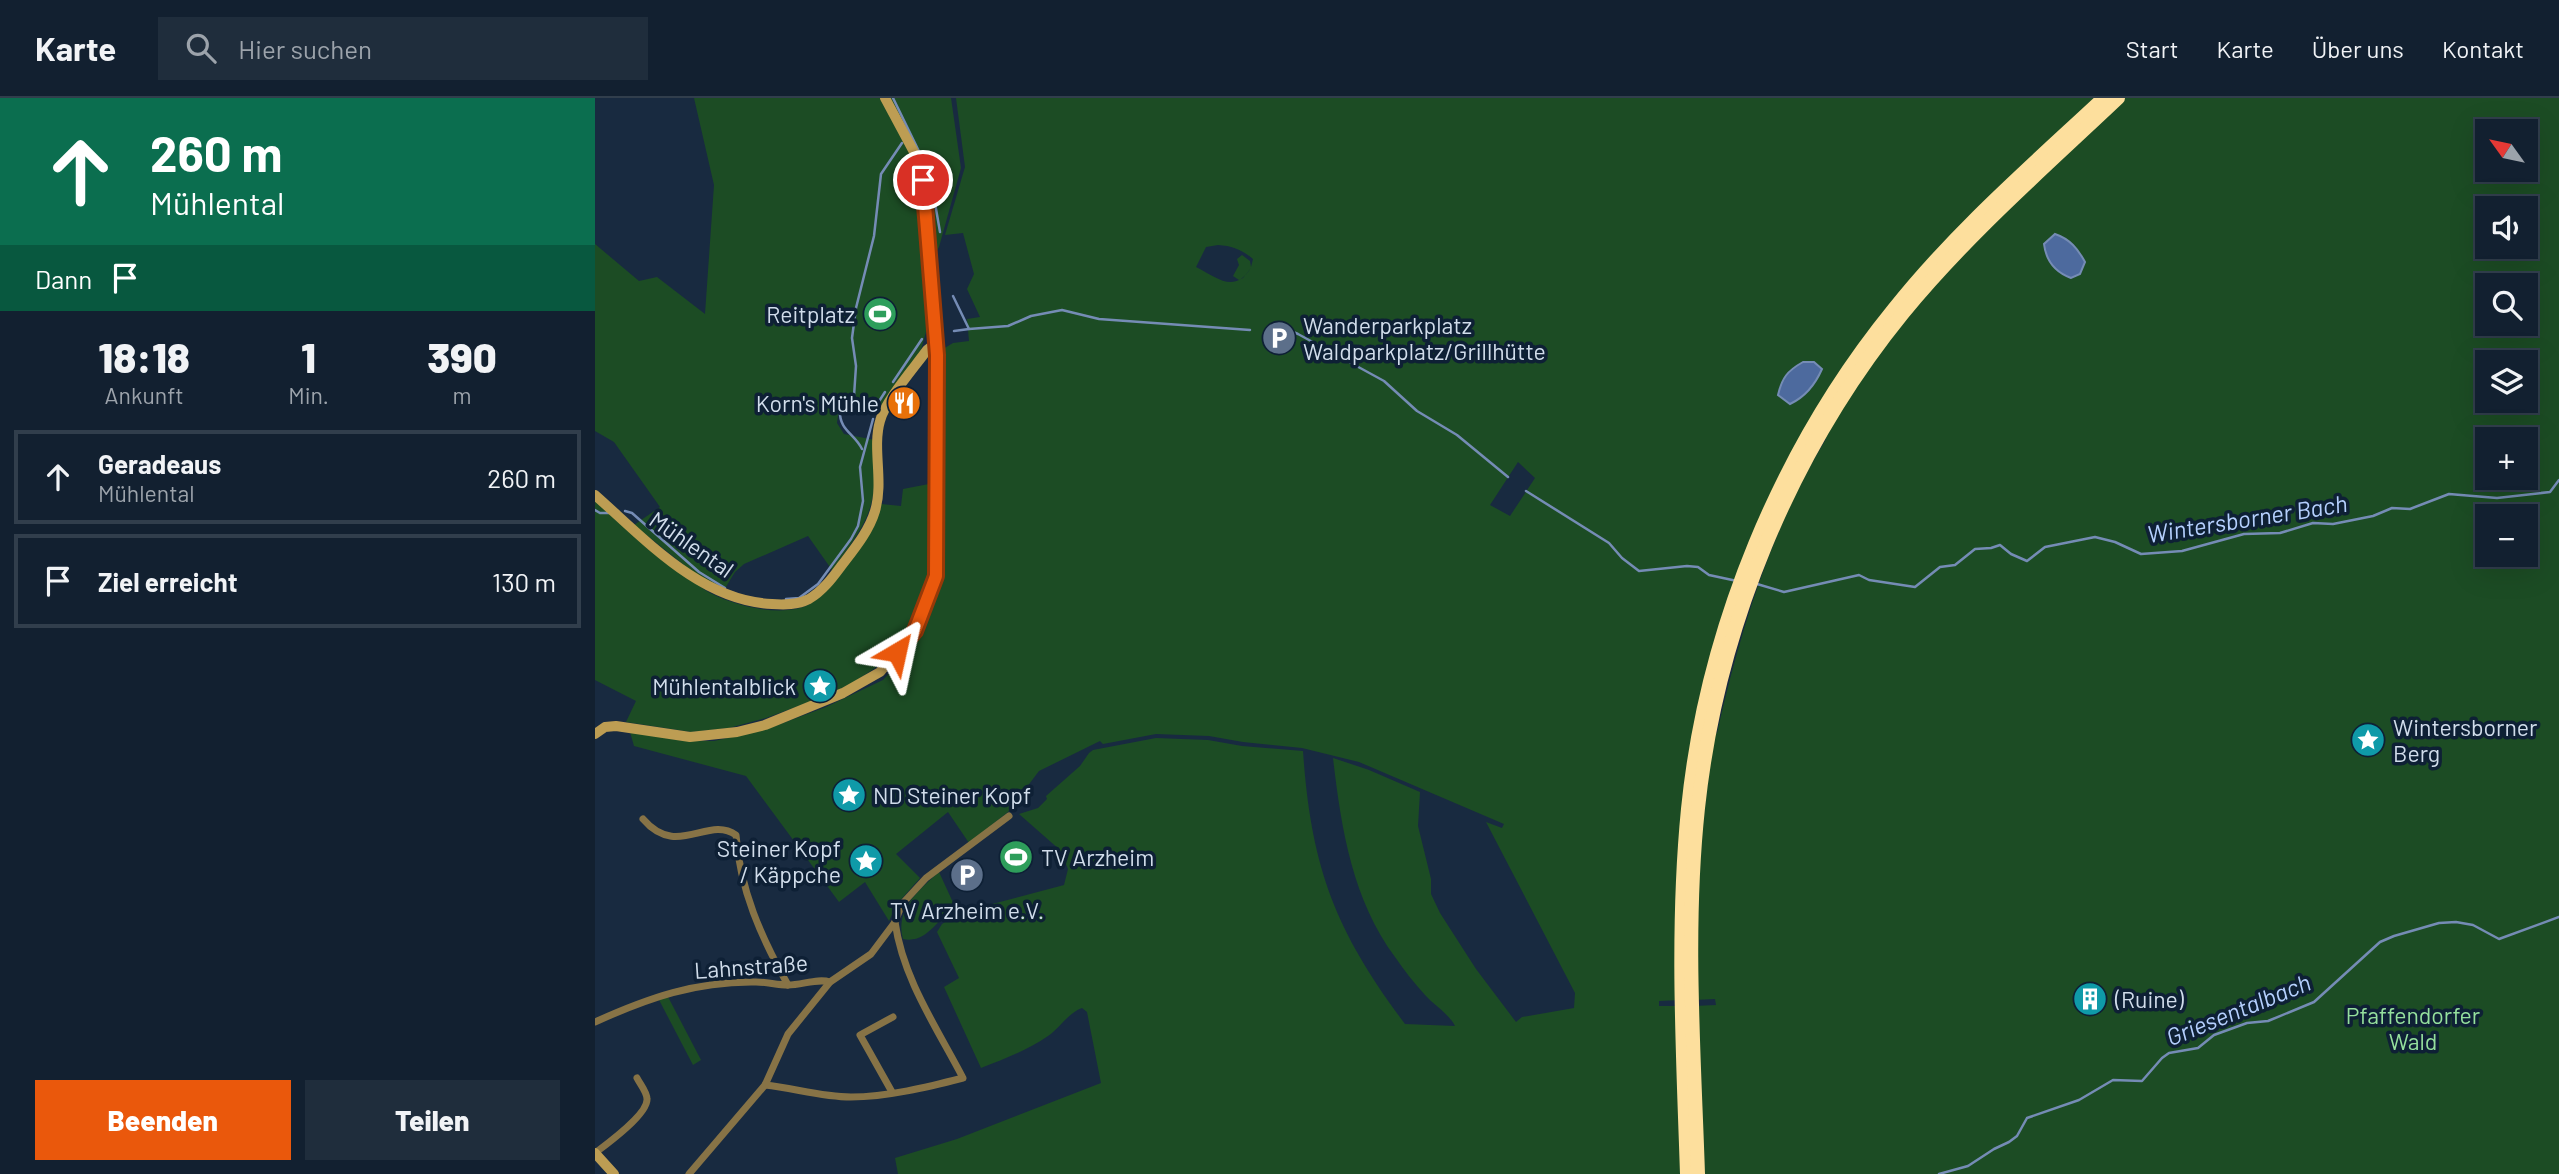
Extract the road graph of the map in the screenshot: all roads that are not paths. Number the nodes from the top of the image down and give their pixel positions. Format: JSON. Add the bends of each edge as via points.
{"nodes":[{"id":1,"x":885,"y":98,"type":"edge"},
{"id":2,"x":2104,"y":98,"type":"edge"},
{"id":3,"x":2118,"y":98,"type":"edge"},
{"id":4,"x":936,"y":342,"type":"junction"},
{"id":5,"x":1812,"y":440,"type":"junction"},
{"id":6,"x":595,"y":495,"type":"edge"},
{"id":7,"x":595,"y":734,"type":"edge"},
{"id":8,"x":1009,"y":816,"type":"dead end"},
{"id":9,"x":643,"y":819,"type":"dead end"},
{"id":10,"x":895,"y":922,"type":"junction"},
{"id":11,"x":830,"y":982,"type":"junction"},
{"id":12,"x":788,"y":985,"type":"junction"},
{"id":13,"x":893,"y":1017,"type":"dead end"},
{"id":14,"x":595,"y":1022,"type":"edge"},
{"id":15,"x":637,"y":1078,"type":"dead end"},
{"id":16,"x":765,"y":1085,"type":"junction"},
{"id":17,"x":892,"y":1092,"type":"junction"},
{"id":18,"x":595,"y":1153,"type":"edge"},
{"id":19,"x":695,"y":1167,"type":"junction"},
{"id":20,"x":701,"y":1173,"type":"edge"},
{"id":21,"x":614,"y":1174,"type":"edge"},
{"id":22,"x":689,"y":1174,"type":"edge"},
{"id":23,"x":1692,"y":1174,"type":"edge"}],
"edges":[{"from":1,"to":4,"type":"street","via":[[915,154],[923,180]]},
{"from":2,"to":5,"type":"highway","via":[[1974,219],[1922,275],[1870,340]]},
{"from":3,"to":5,"type":"highway","via":[[1929,282]]},
{"from":4,"to":6,"type":"street","name":"Mühlental","via":[[881,417],[879,491],[870,524],[837,572],[807,600],[763,604],[714,590]]},
{"from":4,"to":7,"type":"street","via":[[936,576],[915,631],[880,672],[843,693],[737,732],[689,737],[616,726]]},
{"from":5,"to":23,"type":"highway","via":[[1753,579],[1707,722],[1691,918]]},
{"from":8,"to":10,"type":"street","via":[[926,878],[902,904]]},
{"from":9,"to":12,"type":"street","via":[[663,836],[721,830],[736,835],[738,866],[751,910]]},
{"from":10,"to":11,"type":"street","via":[[869,956]]},
{"from":10,"to":17,"type":"street","via":[[912,980],[963,1077]]},
{"from":11,"to":12,"type":"street","name":"Lahnstraße"},
{"from":11,"to":16,"type":"street","via":[[788,1034]]},
{"from":12,"to":14,"type":"street","name":"Lahnstraße","via":[[720,984],[666,993]]},
{"from":13,"to":17,"type":"street","via":[[860,1035]]},
{"from":15,"to":18,"type":"street","via":[[647,1096],[645,1107]]},
{"from":16,"to":17,"type":"street","via":[[852,1097]]},
{"from":16,"to":19,"type":"street"},
{"from":18,"to":21,"type":"street"},
{"from":19,"to":20,"type":"street"},
{"from":19,"to":22,"type":"street"}]}
